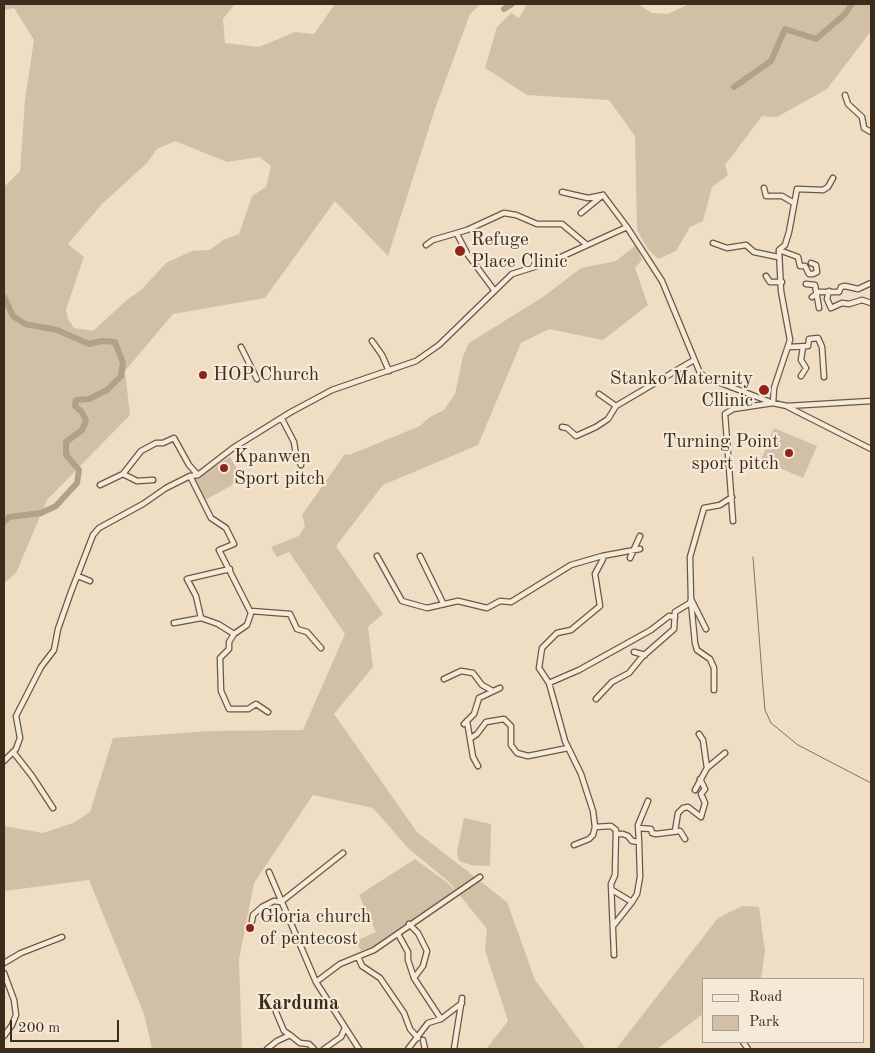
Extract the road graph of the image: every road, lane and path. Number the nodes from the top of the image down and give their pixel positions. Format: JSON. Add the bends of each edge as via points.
{"nodes":[{"id":1,"x":845,"y":95,"type":"dead end"},
{"id":2,"x":871,"y":132,"type":"edge"},
{"id":3,"x":832,"y":178,"type":"dead end"},
{"id":4,"x":764,"y":188,"type":"dead end"},
{"id":5,"x":562,"y":192,"type":"dead end"},
{"id":6,"x":603,"y":195,"type":"junction"},
{"id":7,"x":794,"y":203,"type":"junction"},
{"id":8,"x":581,"y":213,"type":"dead end"},
{"id":9,"x":627,"y":227,"type":"junction"},
{"id":10,"x":457,"y":234,"type":"junction"},
{"id":11,"x":713,"y":243,"type":"dead end"},
{"id":12,"x":426,"y":245,"type":"dead end"},
{"id":13,"x":587,"y":245,"type":"junction"},
{"id":14,"x":779,"y":250,"type":"junction"},
{"id":15,"x":778,"y":256,"type":"junction"},
{"id":16,"x":811,"y":263,"type":"dead end"},
{"id":17,"x":766,"y":276,"type":"dead end"},
{"id":18,"x":782,"y":282,"type":"junction"},
{"id":19,"x":871,"y":283,"type":"edge"},
{"id":20,"x":806,"y":284,"type":"dead end"},
{"id":21,"x":494,"y":290,"type":"junction"},
{"id":22,"x":829,"y":291,"type":"junction"},
{"id":23,"x":818,"y":293,"type":"junction"},
{"id":24,"x":812,"y":297,"type":"dead end"},
{"id":25,"x":871,"y":302,"type":"edge"},
{"id":26,"x":819,"y":308,"type":"dead end"},
{"id":27,"x":372,"y":341,"type":"dead end"},
{"id":28,"x":789,"y":346,"type":"junction"},
{"id":29,"x":803,"y":346,"type":"junction"},
{"id":30,"x":241,"y":347,"type":"dead end"},
{"id":31,"x":694,"y":360,"type":"junction"},
{"id":32,"x":389,"y":371,"type":"junction"},
{"id":33,"x":801,"y":376,"type":"dead end"},
{"id":34,"x":824,"y":378,"type":"dead end"},
{"id":35,"x":257,"y":379,"type":"dead end"},
{"id":36,"x":599,"y":394,"type":"dead end"},
{"id":37,"x":871,"y":401,"type":"edge"},
{"id":38,"x":773,"y":403,"type":"junction"},
{"id":39,"x":616,"y":406,"type":"junction"},
{"id":40,"x":787,"y":406,"type":"junction"},
{"id":41,"x":282,"y":419,"type":"junction"},
{"id":42,"x":562,"y":427,"type":"dead end"},
{"id":43,"x":871,"y":450,"type":"edge"},
{"id":44,"x":300,"y":465,"type":"dead end"},
{"id":45,"x":123,"y":474,"type":"junction"},
{"id":46,"x":198,"y":475,"type":"junction"},
{"id":47,"x":190,"y":476,"type":"junction"},
{"id":48,"x":153,"y":480,"type":"dead end"},
{"id":49,"x":100,"y":485,"type":"dead end"},
{"id":50,"x":732,"y":497,"type":"junction"},
{"id":51,"x":733,"y":521,"type":"dead end"},
{"id":52,"x":640,"y":536,"type":"dead end"},
{"id":53,"x":640,"y":549,"type":"dead end"},
{"id":54,"x":634,"y":550,"type":"junction"},
{"id":55,"x":377,"y":556,"type":"dead end"},
{"id":56,"x":420,"y":556,"type":"dead end"},
{"id":57,"x":602,"y":556,"type":"junction"},
{"id":58,"x":630,"y":558,"type":"dead end"},
{"id":59,"x":230,"y":569,"type":"junction"},
{"id":60,"x":78,"y":576,"type":"junction"},
{"id":61,"x":90,"y":581,"type":"dead end"},
{"id":62,"x":691,"y":599,"type":"junction"},
{"id":63,"x":443,"y":603,"type":"junction"},
{"id":64,"x":251,"y":611,"type":"junction"},
{"id":65,"x":675,"y":617,"type":"junction"},
{"id":66,"x":201,"y":618,"type":"junction"},
{"id":67,"x":174,"y":623,"type":"dead end"},
{"id":68,"x":661,"y":624,"type":"junction"},
{"id":69,"x":706,"y":629,"type":"dead end"},
{"id":70,"x":657,"y":632,"type":"dead end"},
{"id":71,"x":234,"y":634,"type":"junction"},
{"id":72,"x":320,"y":648,"type":"dead end"},
{"id":73,"x":634,"y":652,"type":"dead end"},
{"id":74,"x":645,"y":655,"type":"junction"},
{"id":75,"x":444,"y":679,"type":"dead end"},
{"id":76,"x":549,"y":683,"type":"junction"},
{"id":77,"x":500,"y":688,"type":"dead end"},
{"id":78,"x":714,"y":690,"type":"dead end"},
{"id":79,"x":493,"y":691,"type":"junction"},
{"id":80,"x":596,"y":699,"type":"dead end"},
{"id":81,"x":268,"y":712,"type":"dead end"},
{"id":82,"x":699,"y":734,"type":"dead end"},
{"id":83,"x":471,"y":738,"type":"junction"},
{"id":84,"x":568,"y":748,"type":"junction"},
{"id":85,"x":14,"y":753,"type":"junction"},
{"id":86,"x":725,"y":753,"type":"dead end"},
{"id":87,"x":4,"y":761,"type":"edge"},
{"id":88,"x":478,"y":766,"type":"dead end"},
{"id":89,"x":707,"y":768,"type":"junction"},
{"id":90,"x":700,"y":779,"type":"junction"},
{"id":91,"x":695,"y":790,"type":"dead end"},
{"id":92,"x":648,"y":801,"type":"dead end"},
{"id":93,"x":53,"y":808,"type":"dead end"},
{"id":94,"x":596,"y":827,"type":"junction"},
{"id":95,"x":638,"y":828,"type":"junction"},
{"id":96,"x":675,"y":831,"type":"junction"},
{"id":97,"x":617,"y":834,"type":"junction"},
{"id":98,"x":685,"y":839,"type":"dead end"},
{"id":99,"x":639,"y":842,"type":"junction"},
{"id":100,"x":574,"y":845,"type":"dead end"},
{"id":101,"x":343,"y":853,"type":"dead end"},
{"id":102,"x":269,"y":872,"type":"dead end"},
{"id":103,"x":480,"y":877,"type":"dead end"},
{"id":104,"x":612,"y":890,"type":"junction"},
{"id":105,"x":281,"y":902,"type":"junction"},
{"id":106,"x":632,"y":902,"type":"junction"},
{"id":107,"x":252,"y":921,"type":"dead end"},
{"id":108,"x":409,"y":924,"type":"junction"},
{"id":109,"x":613,"y":926,"type":"junction"},
{"id":110,"x":398,"y":934,"type":"junction"},
{"id":111,"x":62,"y":937,"type":"dead end"},
{"id":112,"x":614,"y":955,"type":"dead end"},
{"id":113,"x":358,"y":957,"type":"junction"},
{"id":114,"x":4,"y":963,"type":"edge"},
{"id":115,"x":4,"y":973,"type":"edge"},
{"id":116,"x":414,"y":978,"type":"junction"},
{"id":117,"x":316,"y":982,"type":"junction"},
{"id":118,"x":276,"y":1012,"type":"dead end"},
{"id":119,"x":441,"y":1018,"type":"junction"},
{"id":120,"x":345,"y":1028,"type":"junction"},
{"id":121,"x":290,"y":1035,"type":"junction"},
{"id":122,"x":4,"y":1036,"type":"edge"},
{"id":123,"x":418,"y":1038,"type":"junction"},
{"id":124,"x":423,"y":1040,"type":"dead end"},
{"id":125,"x":267,"y":1049,"type":"edge"},
{"id":126,"x":314,"y":1049,"type":"edge"},
{"id":127,"x":324,"y":1049,"type":"edge"},
{"id":128,"x":358,"y":1049,"type":"edge"},
{"id":129,"x":408,"y":1049,"type":"edge"},
{"id":130,"x":425,"y":1049,"type":"edge"},
{"id":131,"x":454,"y":1049,"type":"edge"}],
"edges":[{"from":1,"to":2,"type":"street","via":[[848,104],[862,117],[864,128]]},
{"from":3,"to":7,"type":"street","via":[[823,190],[797,189]]},
{"from":4,"to":7,"type":"street","via":[[766,196],[782,196]]},
{"from":5,"to":6,"type":"street","via":[[588,198]]},
{"from":6,"to":8,"type":"street"},
{"from":6,"to":9,"type":"street"},
{"from":7,"to":14,"type":"street","via":[[785,245]]},
{"from":9,"to":13,"type":"street"},
{"from":9,"to":31,"type":"street","via":[[662,281]]},
{"from":10,"to":12,"type":"street"},
{"from":10,"to":13,"type":"street","via":[[504,213],[537,224],[562,224]]},
{"from":10,"to":21,"type":"street"},
{"from":11,"to":15,"type":"street","via":[[729,248],[746,245],[754,252]]},
{"from":13,"to":21,"type":"street","via":[[550,262],[512,274]]},
{"from":14,"to":15,"type":"street"},
{"from":14,"to":16,"type":"street","via":[[798,257],[800,266],[805,266],[813,274],[816,265]]},
{"from":15,"to":18,"type":"street"},
{"from":17,"to":18,"type":"street","via":[[770,282]]},
{"from":18,"to":28,"type":"street"},
{"from":19,"to":22,"type":"street","via":[[858,290],[845,286],[838,292]]},
{"from":20,"to":23,"type":"street","via":[[815,285]]},
{"from":21,"to":32,"type":"street","via":[[439,345],[416,362]]},
{"from":22,"to":23,"type":"street"},
{"from":22,"to":25,"type":"street","via":[[827,299],[831,308],[862,300]]},
{"from":23,"to":24,"type":"street"},
{"from":23,"to":26,"type":"street"},
{"from":27,"to":32,"type":"street"},
{"from":28,"to":29,"type":"street"},
{"from":28,"to":38,"type":"street","via":[[774,388]]},
{"from":29,"to":33,"type":"street","via":[[801,360],[806,368]]},
{"from":29,"to":34,"type":"street","via":[[810,345],[809,339],[818,338]]},
{"from":30,"to":35,"type":"street"},
{"from":31,"to":38,"type":"street","via":[[704,377]]},
{"from":31,"to":39,"type":"street"},
{"from":32,"to":41,"type":"street","via":[[332,390]]},
{"from":36,"to":39,"type":"street"},
{"from":37,"to":40,"type":"street"},
{"from":38,"to":40,"type":"street"},
{"from":38,"to":50,"type":"street","via":[[733,408],[725,414]]},
{"from":39,"to":42,"type":"street","via":[[602,424],[576,436]]},
{"from":40,"to":43,"type":"street"},
{"from":41,"to":44,"type":"street","via":[[294,442]]},
{"from":41,"to":46,"type":"street"},
{"from":45,"to":46,"type":"street","via":[[142,451],[174,438],[188,465]]},
{"from":45,"to":48,"type":"street","via":[[137,481]]},
{"from":45,"to":49,"type":"street"},
{"from":46,"to":47,"type":"street"},
{"from":47,"to":59,"type":"street","via":[[211,518],[226,528],[234,544],[219,550]]},
{"from":47,"to":60,"type":"street","via":[[99,528],[92,535]]},
{"from":50,"to":51,"type":"street"},
{"from":50,"to":62,"type":"street","via":[[704,508],[690,557]]},
{"from":52,"to":54,"type":"street"},
{"from":53,"to":54,"type":"street"},
{"from":54,"to":57,"type":"street"},
{"from":54,"to":58,"type":"street"},
{"from":55,"to":63,"type":"street","via":[[402,601],[427,608]]},
{"from":56,"to":63,"type":"street"},
{"from":57,"to":63,"type":"street","via":[[570,565],[511,602],[500,601],[487,608],[458,601]]},
{"from":57,"to":76,"type":"street","via":[[603,560],[594,574],[600,606],[571,630],[557,634],[542,648],[539,668]]},
{"from":59,"to":64,"type":"street"},
{"from":59,"to":66,"type":"street","via":[[188,579]]},
{"from":60,"to":61,"type":"street"},
{"from":60,"to":85,"type":"street","via":[[58,629],[54,650],[41,667],[16,716],[20,738]]},
{"from":62,"to":65,"type":"street","via":[[675,612]]},
{"from":62,"to":69,"type":"street"},
{"from":62,"to":78,"type":"street","via":[[695,643],[697,650],[710,659],[714,668]]},
{"from":64,"to":71,"type":"street","via":[[247,625]]},
{"from":64,"to":72,"type":"street","via":[[290,614],[297,629],[307,632]]},
{"from":65,"to":68,"type":"street","via":[[669,616]]},
{"from":65,"to":74,"type":"street","via":[[674,629]]},
{"from":66,"to":67,"type":"street"},
{"from":66,"to":71,"type":"street"},
{"from":68,"to":70,"type":"street"},
{"from":68,"to":76,"type":"street"},
{"from":71,"to":81,"type":"street","via":[[229,649],[220,658],[221,691],[229,709],[248,709],[256,704]]},
{"from":73,"to":74,"type":"street"},
{"from":74,"to":80,"type":"street","via":[[629,673],[612,682]]},
{"from":75,"to":79,"type":"street","via":[[461,671],[473,673],[482,685]]},
{"from":76,"to":84,"type":"street"},
{"from":77,"to":79,"type":"street"},
{"from":79,"to":83,"type":"street","via":[[479,698],[474,714],[465,722]]},
{"from":82,"to":89,"type":"street","via":[[703,740]]},
{"from":83,"to":84,"type":"street","via":[[486,722],[504,719],[511,726],[511,745],[516,753],[528,756]]},
{"from":83,"to":88,"type":"street","via":[[473,757]]},
{"from":84,"to":94,"type":"street","via":[[591,802]]},
{"from":85,"to":87,"type":"street"},
{"from":85,"to":93,"type":"street"},
{"from":86,"to":89,"type":"street"},
{"from":89,"to":90,"type":"street"},
{"from":90,"to":91,"type":"street"},
{"from":90,"to":96,"type":"street","via":[[705,789],[701,794],[705,799],[701,817],[688,807],[683,808],[678,813]]},
{"from":92,"to":95,"type":"street"},
{"from":94,"to":97,"type":"street","via":[[611,826]]},
{"from":94,"to":100,"type":"street","via":[[589,839]]},
{"from":95,"to":96,"type":"street","via":[[651,829],[654,834]]},
{"from":95,"to":99,"type":"street"},
{"from":96,"to":98,"type":"street","via":[[682,832]]},
{"from":97,"to":99,"type":"street"},
{"from":97,"to":104,"type":"street"},
{"from":99,"to":106,"type":"street","via":[[640,877]]},
{"from":101,"to":105,"type":"street"},
{"from":102,"to":105,"type":"street"},
{"from":103,"to":108,"type":"street"},
{"from":104,"to":106,"type":"street"},
{"from":104,"to":109,"type":"street"},
{"from":105,"to":107,"type":"street","via":[[274,901],[262,907]]},
{"from":105,"to":117,"type":"street"},
{"from":106,"to":109,"type":"street"},
{"from":108,"to":110,"type":"street"},
{"from":108,"to":116,"type":"street","via":[[427,951],[423,966]]},
{"from":109,"to":112,"type":"street"},
{"from":110,"to":113,"type":"street"},
{"from":110,"to":116,"type":"street","via":[[408,952]]},
{"from":111,"to":114,"type":"street"},
{"from":113,"to":117,"type":"street","via":[[340,964]]},
{"from":113,"to":123,"type":"street","via":[[362,966],[380,978]]},
{"from":115,"to":122,"type":"street","via":[[16,1015]]},
{"from":116,"to":119,"type":"street"},
{"from":117,"to":120,"type":"street"},
{"from":118,"to":121,"type":"street","via":[[284,1031]]},
{"from":119,"to":123,"type":"street","via":[[428,1023]]},
{"from":119,"to":131,"type":"street","via":[[462,1001]]},
{"from":120,"to":127,"type":"street","via":[[341,1037]]},
{"from":120,"to":128,"type":"street"},
{"from":121,"to":125,"type":"street"},
{"from":121,"to":126,"type":"street"},
{"from":123,"to":129,"type":"street"},
{"from":124,"to":130,"type":"street"}]}
